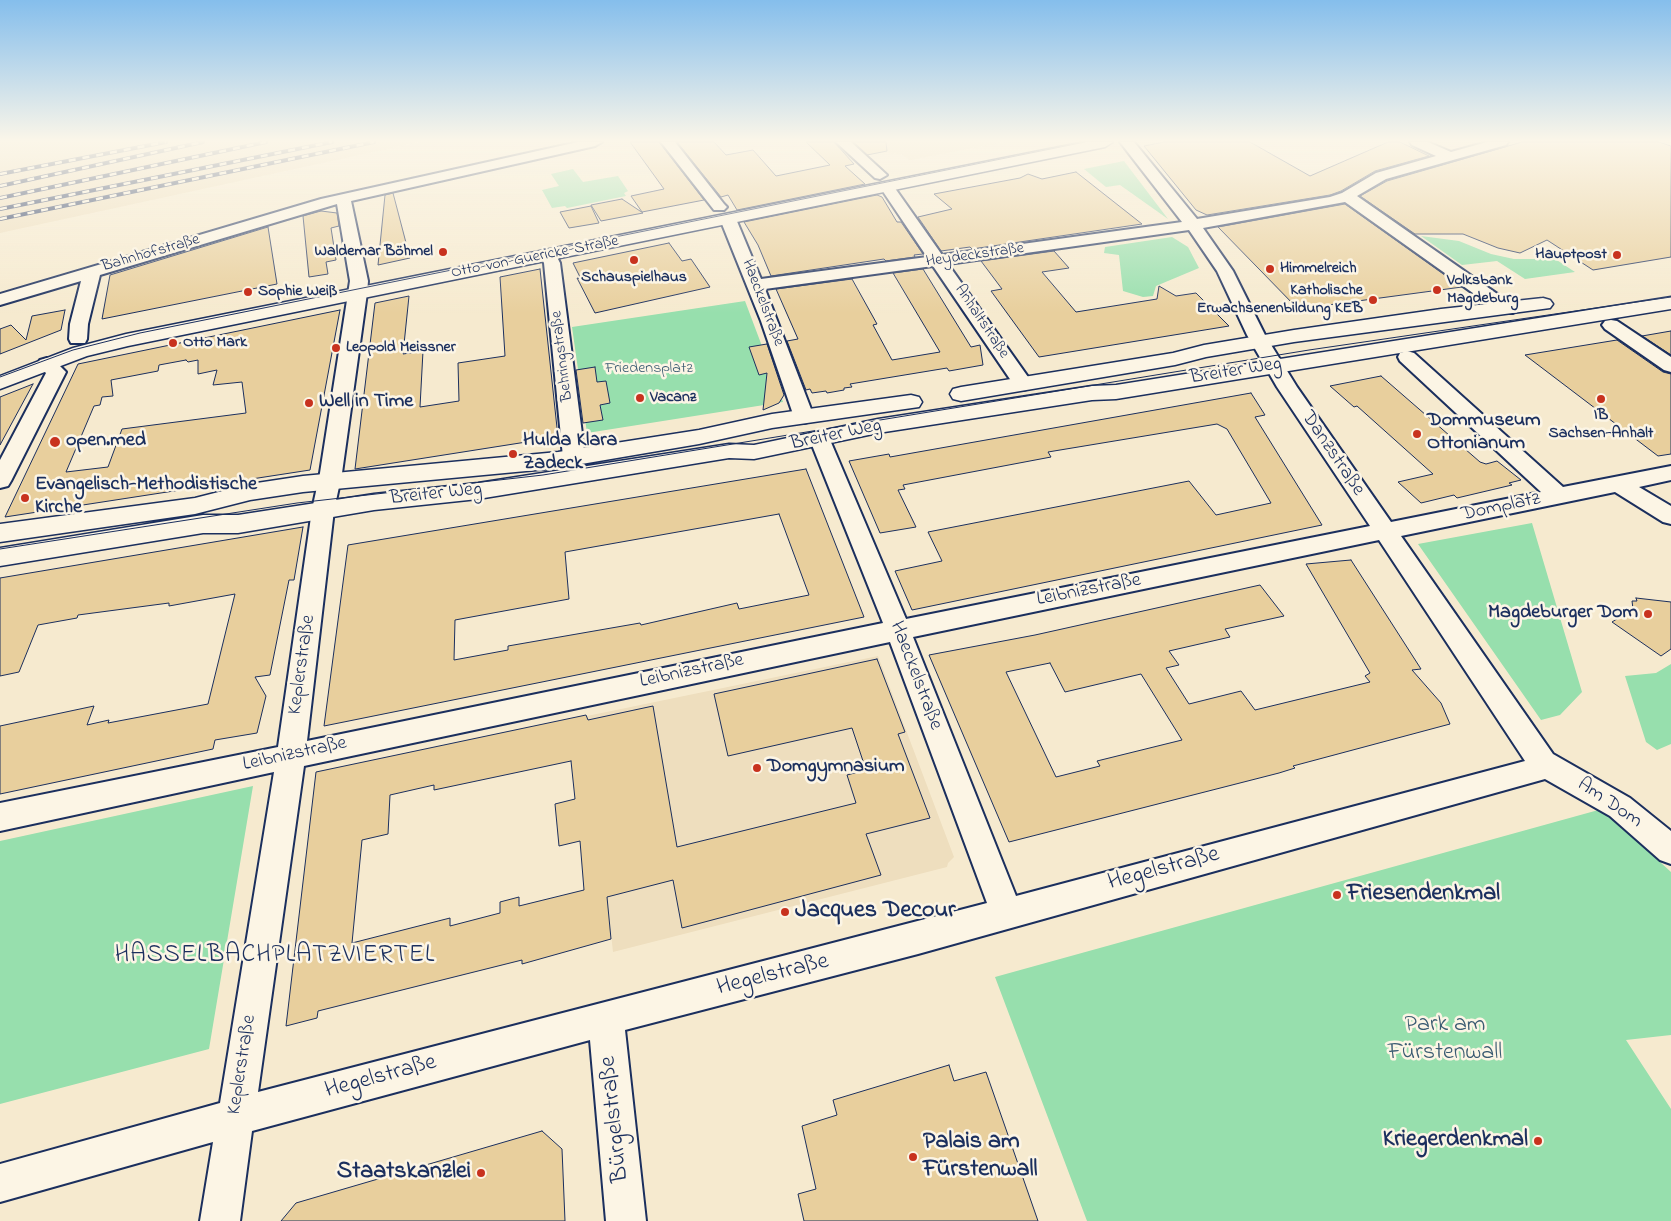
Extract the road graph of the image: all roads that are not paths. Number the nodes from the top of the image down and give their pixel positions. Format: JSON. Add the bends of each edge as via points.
{"nodes":[{"id":1,"x":343,"y":198,"type":"edge"},
{"id":2,"x":340,"y":199,"type":"edge"},
{"id":3,"x":712,"y":199,"type":"edge"},
{"id":4,"x":793,"y":199,"type":"edge"},
{"id":5,"x":896,"y":199,"type":"edge"},
{"id":6,"x":1173,"y":199,"type":"edge"},
{"id":7,"x":1338,"y":199,"type":"edge"},
{"id":8,"x":1350,"y":199,"type":"edge"},
{"id":9,"x":723,"y":213,"type":"junction"},
{"id":10,"x":1193,"y":224,"type":"junction"},
{"id":11,"x":548,"y":255,"type":"junction"},
{"id":12,"x":939,"y":261,"type":"junction"},
{"id":13,"x":92,"y":272,"type":"junction"},
{"id":14,"x":756,"y":285,"type":"junction"},
{"id":15,"x":1671,"y":286,"type":"edge"},
{"id":16,"x":358,"y":287,"type":"junction"},
{"id":17,"x":0,"y":300,"type":"edge"},
{"id":18,"x":1671,"y":303,"type":"edge"},
{"id":19,"x":1506,"y":309,"type":"junction"},
{"id":20,"x":1610,"y":325,"type":"dead end"},
{"id":21,"x":78,"y":339,"type":"junction"},
{"id":22,"x":1260,"y":341,"type":"junction"},
{"id":23,"x":1407,"y":358,"type":"dead end"},
{"id":24,"x":47,"y":364,"type":"junction"},
{"id":25,"x":1273,"y":366,"type":"junction"},
{"id":26,"x":1671,"y":366,"type":"edge"},
{"id":27,"x":0,"y":367,"type":"edge"},
{"id":28,"x":0,"y":383,"type":"edge"},
{"id":29,"x":1023,"y":384,"type":"junction"},
{"id":30,"x":804,"y":417,"type":"junction"},
{"id":31,"x":820,"y":440,"type":"junction"},
{"id":32,"x":574,"y":457,"type":"junction"},
{"id":33,"x":1671,"y":474,"type":"edge"},
{"id":34,"x":0,"y":481,"type":"edge"},
{"id":35,"x":328,"y":481,"type":"junction"},
{"id":36,"x":1618,"y":484,"type":"junction"},
{"id":37,"x":1559,"y":496,"type":"junction"},
{"id":38,"x":323,"y":510,"type":"junction"},
{"id":39,"x":1671,"y":516,"type":"edge"},
{"id":40,"x":1385,"y":532,"type":"junction"},
{"id":41,"x":0,"y":534,"type":"edge"},
{"id":42,"x":0,"y":557,"type":"edge"},
{"id":43,"x":898,"y":630,"type":"junction"},
{"id":44,"x":291,"y":755,"type":"junction"},
{"id":45,"x":1543,"y":763,"type":"junction"},
{"id":46,"x":0,"y":817,"type":"edge"},
{"id":47,"x":1671,"y":850,"type":"edge"},
{"id":48,"x":1007,"y":913,"type":"junction"},
{"id":49,"x":606,"y":1018,"type":"junction"},
{"id":50,"x":235,"y":1117,"type":"junction"},
{"id":51,"x":0,"y":1183,"type":"edge"},
{"id":52,"x":220,"y":1221,"type":"edge"},
{"id":53,"x":626,"y":1221,"type":"edge"}],
"edges":[{"from":1,"to":16,"type":"street","name":"Keplerstraße"},
{"from":2,"to":13,"type":"street","name":"Bahnhofstraße"},
{"from":3,"to":9,"type":"street","name":"Haeckelstraße"},
{"from":4,"to":9,"type":"street","name":"Otto-von-Guericke-Straße"},
{"from":5,"to":12,"type":"street","name":"Anhaltstraße"},
{"from":6,"to":10,"type":"street","name":"Danzstraße"},
{"from":7,"to":10,"type":"street","name":"Heydeckstraße"},
{"from":8,"to":19,"type":"street"},
{"from":9,"to":11,"type":"street","name":"Otto-von-Guericke-Straße"},
{"from":9,"to":14,"type":"street","name":"Haeckelstraße"},
{"from":9,"to":16,"type":"street","name":"Otto-von-Guericke-Straße"},
{"from":10,"to":12,"type":"street","name":"Heydeckstraße"},
{"from":10,"to":22,"type":"street","name":"Danzstraße","via":[[1225,271]]},
{"from":11,"to":16,"type":"street","name":"Otto-von-Guericke-Straße"},
{"from":11,"to":32,"type":"street","name":"Behringstraße","via":[[552,263]]},
{"from":12,"to":14,"type":"street","name":"Heydeckstraße"},
{"from":12,"to":29,"type":"street","name":"Anhaltstraße"},
{"from":13,"to":17,"type":"street","name":"Bahnhofstraße"},
{"from":13,"to":21,"type":"street"},
{"from":14,"to":30,"type":"street","name":"Haeckelstraße"},
{"from":15,"to":19,"type":"street","name":"Breiter Weg"},
{"from":16,"to":21,"type":"street","name":"Otto-von-Guericke-Straße"},
{"from":16,"to":24,"type":"street","name":"Otto-von-Guericke-Straße","via":[[115,343]]},
{"from":16,"to":35,"type":"street","name":"Keplerstraße"},
{"from":18,"to":25,"type":"street","name":"Breiter Weg"},
{"from":19,"to":22,"type":"street","name":"Breiter Weg"},
{"from":20,"to":26,"type":"street"},
{"from":21,"to":27,"type":"street","name":"Otto-von-Guericke-Straße"},
{"from":22,"to":25,"type":"street","name":"Danzstraße"},
{"from":22,"to":29,"type":"street","name":"Breiter Weg","via":[[1175,359]]},
{"from":23,"to":37,"type":"street"},
{"from":24,"to":28,"type":"street","name":"Otto-von-Guericke-Straße"},
{"from":24,"to":34,"type":"street","via":[[56,372]]},
{"from":25,"to":31,"type":"street","name":"Breiter Weg","via":[[878,426]]},
{"from":25,"to":40,"type":"street","name":"Danzstraße"},
{"from":29,"to":30,"type":"street","name":"Breiter Weg"},
{"from":30,"to":32,"type":"street","name":"Breiter Weg"},
{"from":31,"to":38,"type":"street","name":"Breiter Weg","via":[[754,452],[729,451],[478,491]]},
{"from":31,"to":43,"type":"street","name":"Haeckelstraße"},
{"from":32,"to":35,"type":"street","name":"Breiter Weg"},
{"from":33,"to":36,"type":"street","name":"Domplatz"},
{"from":35,"to":38,"type":"street","name":"Keplerstraße"},
{"from":35,"to":41,"type":"street","name":"Breiter Weg","via":[[261,490],[195,506]]},
{"from":36,"to":37,"type":"street","name":"Domplatz"},
{"from":36,"to":39,"type":"street"},
{"from":37,"to":40,"type":"street","name":"Domplatz"},
{"from":38,"to":42,"type":"street","name":"Breiter Weg","via":[[238,524],[203,524]]},
{"from":38,"to":44,"type":"street","name":"Keplerstraße"},
{"from":40,"to":43,"type":"street","name":"Leibnizstraße"},
{"from":40,"to":45,"type":"street","name":"Danzstraße"},
{"from":43,"to":44,"type":"street","name":"Leibnizstraße"},
{"from":43,"to":48,"type":"street","name":"Haeckelstraße"},
{"from":44,"to":46,"type":"street","name":"Leibnizstraße"},
{"from":44,"to":50,"type":"street","name":"Keplerstraße"},
{"from":45,"to":47,"type":"street","name":"Am Dom","via":[[1620,807]]},
{"from":45,"to":48,"type":"street","name":"Hegelstraße","via":[[1534,771]]},
{"from":48,"to":49,"type":"street","name":"Hegelstraße"},
{"from":49,"to":50,"type":"street","name":"Hegelstraße"},
{"from":49,"to":53,"type":"street","name":"Bürgelstraße"},
{"from":50,"to":51,"type":"street","name":"Hegelstraße"},
{"from":50,"to":52,"type":"street","name":"Keplerstraße"}]}
